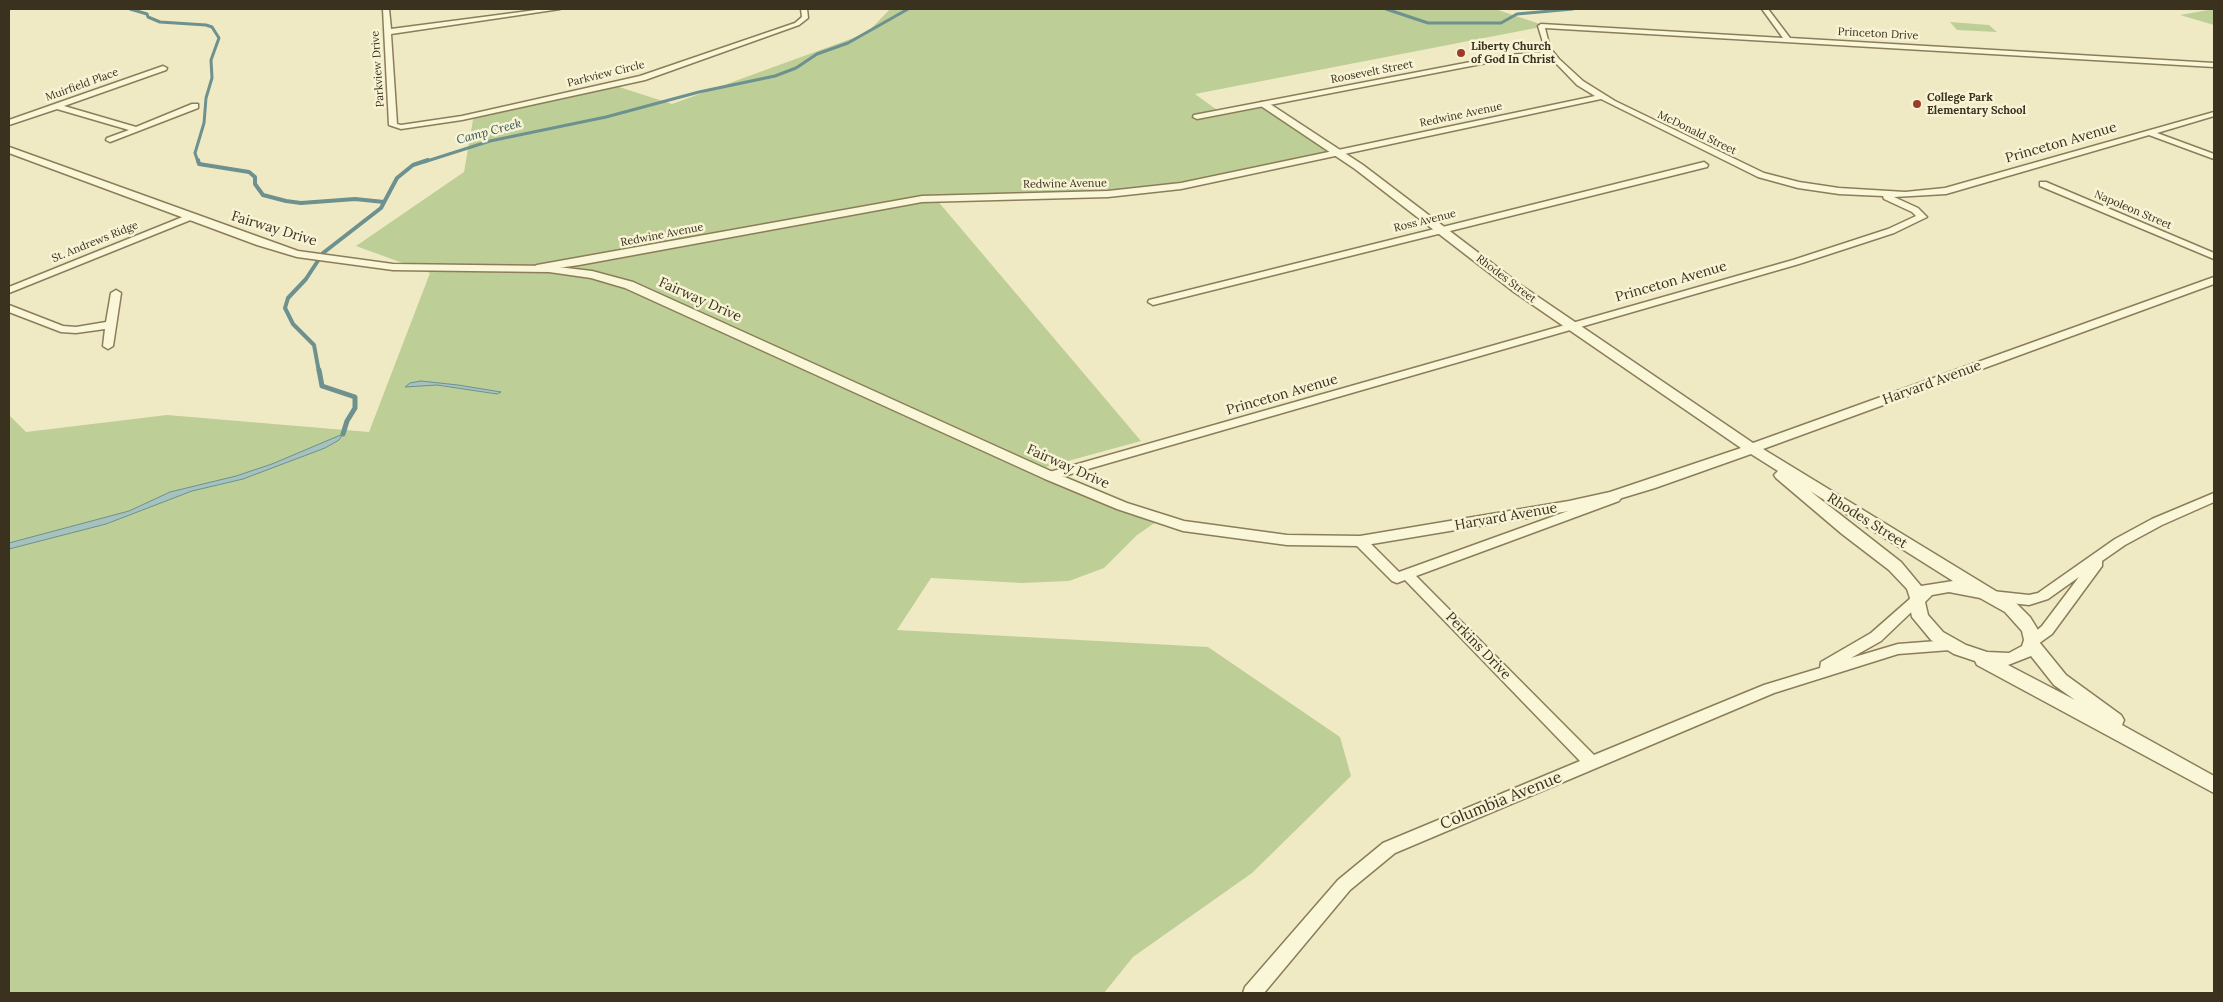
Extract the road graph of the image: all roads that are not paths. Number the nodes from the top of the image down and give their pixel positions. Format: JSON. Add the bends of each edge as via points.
{"nodes":[{"id":1,"x":386,"y":9,"type":"edge"},
{"id":2,"x":557,"y":9,"type":"edge"},
{"id":3,"x":804,"y":9,"type":"edge"},
{"id":4,"x":1765,"y":9,"type":"edge"},
{"id":5,"x":1541,"y":26,"type":"joint"},
{"id":6,"x":387,"y":32,"type":"junction"},
{"id":7,"x":1788,"y":40,"type":"junction"},
{"id":8,"x":1551,"y":54,"type":"junction"},
{"id":9,"x":2206,"y":64,"type":"junction"},
{"id":10,"x":2214,"y":64,"type":"edge"},
{"id":11,"x":163,"y":68,"type":"dead end"},
{"id":12,"x":2214,"y":71,"type":"edge"},
{"id":13,"x":1601,"y":97,"type":"junction"},
{"id":14,"x":1264,"y":104,"type":"junction"},
{"id":15,"x":56,"y":106,"type":"junction"},
{"id":16,"x":195,"y":106,"type":"dead end"},
{"id":17,"x":2214,"y":114,"type":"edge"},
{"id":18,"x":1197,"y":117,"type":"dead end"},
{"id":19,"x":9,"y":123,"type":"edge"},
{"id":20,"x":396,"y":127,"type":"joint"},
{"id":21,"x":136,"y":129,"type":"junction"},
{"id":22,"x":2150,"y":133,"type":"junction"},
{"id":23,"x":110,"y":140,"type":"dead end"},
{"id":24,"x":9,"y":150,"type":"edge"},
{"id":25,"x":1338,"y":153,"type":"junction"},
{"id":26,"x":2214,"y":157,"type":"edge"},
{"id":27,"x":1728,"y":160,"type":"junction"},
{"id":28,"x":1718,"y":162,"type":"dead end"},
{"id":29,"x":1704,"y":165,"type":"dead end"},
{"id":30,"x":2043,"y":184,"type":"dead end"},
{"id":31,"x":1882,"y":195,"type":"junction"},
{"id":32,"x":190,"y":217,"type":"junction"},
{"id":33,"x":1441,"y":230,"type":"junction"},
{"id":34,"x":2214,"y":256,"type":"edge"},
{"id":35,"x":526,"y":268,"type":"junction"},
{"id":36,"x":2214,"y":280,"type":"edge"},
{"id":37,"x":9,"y":290,"type":"edge"},
{"id":38,"x":116,"y":293,"type":"dead end"},
{"id":39,"x":1153,"y":302,"type":"dead end"},
{"id":40,"x":9,"y":308,"type":"edge"},
{"id":41,"x":110,"y":325,"type":"junction"},
{"id":42,"x":1573,"y":326,"type":"junction"},
{"id":43,"x":108,"y":346,"type":"dead end"},
{"id":44,"x":1752,"y":449,"type":"junction"},
{"id":45,"x":1050,"y":476,"type":"junction"},
{"id":46,"x":1650,"y":486,"type":"junction"},
{"id":47,"x":2214,"y":497,"type":"edge"},
{"id":48,"x":1360,"y":541,"type":"junction"},
{"id":49,"x":2103,"y":555,"type":"junction"},
{"id":50,"x":1407,"y":574,"type":"junction"},
{"id":51,"x":1986,"y":594,"type":"junction"},
{"id":52,"x":1918,"y":598,"type":"junction"},
{"id":53,"x":2032,"y":642,"type":"junction"},
{"id":54,"x":1950,"y":645,"type":"junction"},
{"id":55,"x":1971,"y":654,"type":"junction"},
{"id":56,"x":1799,"y":679,"type":"junction"},
{"id":57,"x":1592,"y":763,"type":"junction"},
{"id":58,"x":2178,"y":763,"type":"junction"},
{"id":59,"x":2206,"y":780,"type":"edge"},
{"id":60,"x":1252,"y":993,"type":"edge"}],
"edges":[{"from":1,"to":6,"type":"street","name":"Parkview Drive"},
{"from":2,"to":6,"type":"street"},
{"from":3,"to":20,"type":"street","name":"Parkview Circle","via":[[805,18],[797,24],[642,78],[454,120]]},
{"from":4,"to":7,"type":"street"},
{"from":5,"to":7,"type":"street","name":"Princeton Drive"},
{"from":5,"to":8,"type":"street","name":"McDonald Street"},
{"from":6,"to":20,"type":"street","name":"Parkview Drive","via":[[393,125]]},
{"from":7,"to":9,"type":"street","name":"Princeton Drive"},
{"from":8,"to":13,"type":"street","name":"McDonald Street","via":[[1571,76]]},
{"from":8,"to":14,"type":"street","name":"Roosevelt Street","via":[[1507,57]]},
{"from":9,"to":10,"type":"street","name":"Princeton Drive"},
{"from":9,"to":12,"type":"street"},
{"from":11,"to":15,"type":"street","name":"Muirfield Place"},
{"from":13,"to":25,"type":"street","name":"Redwine Avenue"},
{"from":13,"to":27,"type":"street","name":"McDonald Street"},
{"from":14,"to":18,"type":"street","name":"Roosevelt Street"},
{"from":14,"to":25,"type":"street","name":"Rhodes Street"},
{"from":15,"to":19,"type":"street","name":"Muirfield Place"},
{"from":15,"to":21,"type":"street"},
{"from":16,"to":21,"type":"street"},
{"from":17,"to":22,"type":"street","name":"Princeton Avenue"},
{"from":21,"to":23,"type":"street"},
{"from":22,"to":26,"type":"street"},
{"from":22,"to":31,"type":"street","name":"Princeton Avenue","via":[[1962,188],[1925,194]]},
{"from":24,"to":32,"type":"street","name":"Fairway Drive"},
{"from":25,"to":33,"type":"street","name":"Rhodes Street"},
{"from":25,"to":35,"type":"street","name":"Redwine Avenue","via":[[1207,181],[1132,192],[914,200],[579,262]]},
{"from":27,"to":28,"type":"street"},
{"from":27,"to":31,"type":"street","name":"McDonald Street","via":[[1761,175],[1798,185]]},
{"from":29,"to":33,"type":"street","name":"Ross Avenue"},
{"from":30,"to":34,"type":"street","name":"Napoleon Street"},
{"from":31,"to":42,"type":"street","name":"Princeton Avenue","via":[[1915,210],[1922,218],[1822,254]]},
{"from":32,"to":35,"type":"street","name":"Fairway Drive","via":[[280,249],[317,258],[393,267]]},
{"from":32,"to":37,"type":"street","name":"St. Andrews Ridge"},
{"from":33,"to":39,"type":"street","name":"Ross Avenue"},
{"from":33,"to":42,"type":"street","name":"Rhodes Street"},
{"from":35,"to":45,"type":"street","name":"Fairway Drive","via":[[585,274],[629,285]]},
{"from":36,"to":44,"type":"street","name":"Harvard Avenue"},
{"from":38,"to":41,"type":"street"},
{"from":40,"to":41,"type":"street","via":[[61,330]]},
{"from":41,"to":43,"type":"street"},
{"from":42,"to":44,"type":"street","name":"Rhodes Street"},
{"from":42,"to":45,"type":"street","name":"Princeton Avenue"},
{"from":44,"to":46,"type":"street","name":"Harvard Avenue"},
{"from":44,"to":51,"type":"street","name":"Rhodes Street"},
{"from":44,"to":52,"type":"street","name":"Rhodes Street","via":[[1820,509],[1895,566],[1914,587]]},
{"from":45,"to":48,"type":"street","name":"Fairway Drive","via":[[1122,506],[1183,526],[1288,540]]},
{"from":46,"to":48,"type":"street","name":"Harvard Avenue","via":[[1569,506]]},
{"from":46,"to":50,"type":"street","name":"Harvard Avenue"},
{"from":47,"to":49,"type":"street","via":[[2143,529]]},
{"from":48,"to":50,"type":"street","name":"Perkins Drive","via":[[1397,578]]},
{"from":49,"to":51,"type":"street","via":[[2036,599]]},
{"from":49,"to":53,"type":"street","via":[[2048,630]]},
{"from":50,"to":57,"type":"street","name":"Perkins Drive"},
{"from":51,"to":52,"type":"street","via":[[1941,586],[1927,590]]},
{"from":51,"to":53,"type":"street","via":[[2021,617],[2029,627]]},
{"from":52,"to":54,"type":"street","name":"Rhodes Street","via":[[1916,608],[1922,620]]},
{"from":52,"to":56,"type":"street","name":"Columbia Avenue","via":[[1876,637]]},
{"from":53,"to":55,"type":"street","via":[[2024,654],[2011,659]]},
{"from":53,"to":58,"type":"street","via":[[2052,671],[2070,688]]},
{"from":54,"to":55,"type":"street","name":"Rhodes Street"},
{"from":54,"to":56,"type":"street","name":"Columbia Avenue","via":[[1898,649]]},
{"from":55,"to":58,"type":"street"},
{"from":56,"to":57,"type":"street","name":"Columbia Avenue"},
{"from":57,"to":60,"type":"street","name":"Columbia Avenue","via":[[1389,848],[1344,885]]},
{"from":58,"to":59,"type":"street"}]}
